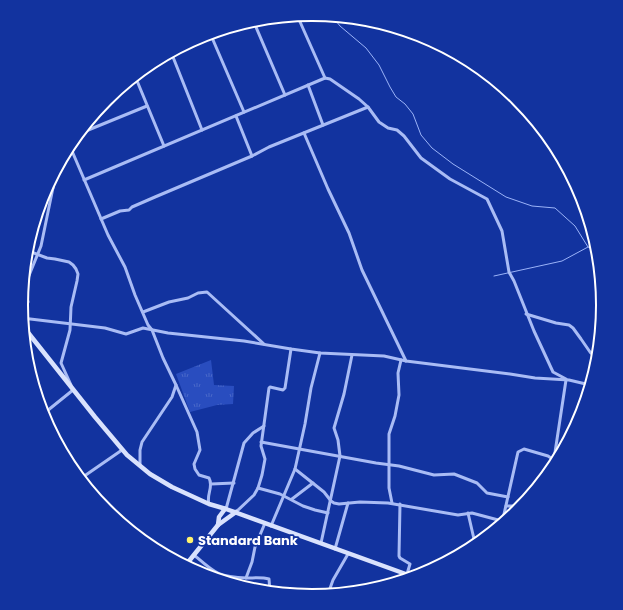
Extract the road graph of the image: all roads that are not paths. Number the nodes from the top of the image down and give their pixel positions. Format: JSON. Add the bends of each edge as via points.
{"nodes":[{"id":1,"x":300,"y":22,"type":"edge"},
{"id":2,"x":256,"y":26,"type":"edge"},
{"id":3,"x":213,"y":39,"type":"edge"},
{"id":4,"x":173,"y":57,"type":"edge"},
{"id":5,"x":325,"y":78,"type":"junction"},
{"id":6,"x":137,"y":82,"type":"edge"},
{"id":7,"x":308,"y":85,"type":"junction"},
{"id":8,"x":285,"y":95,"type":"junction"},
{"id":9,"x":147,"y":106,"type":"junction"},
{"id":10,"x":368,"y":107,"type":"junction"},
{"id":11,"x":244,"y":112,"type":"junction"},
{"id":12,"x":236,"y":116,"type":"junction"},
{"id":13,"x":323,"y":125,"type":"junction"},
{"id":14,"x":87,"y":130,"type":"edge"},
{"id":15,"x":202,"y":130,"type":"junction"},
{"id":16,"x":304,"y":133,"type":"junction"},
{"id":17,"x":164,"y":146,"type":"junction"},
{"id":18,"x":72,"y":152,"type":"edge"},
{"id":19,"x":252,"y":156,"type":"junction"},
{"id":20,"x":84,"y":180,"type":"junction"},
{"id":21,"x":53,"y":188,"type":"edge"},
{"id":22,"x":101,"y":219,"type":"junction"},
{"id":23,"x":33,"y":252,"type":"edge"},
{"id":24,"x":37,"y":254,"type":"junction"},
{"id":25,"x":29,"y":276,"type":"edge"},
{"id":26,"x":143,"y":312,"type":"junction"},
{"id":27,"x":526,"y":314,"type":"junction"},
{"id":28,"x":28,"y":319,"type":"edge"},
{"id":29,"x":69,"y":324,"type":"junction"},
{"id":30,"x":152,"y":330,"type":"junction"},
{"id":31,"x":29,"y":334,"type":"edge"},
{"id":32,"x":264,"y":344,"type":"junction"},
{"id":33,"x":291,"y":349,"type":"junction"},
{"id":34,"x":320,"y":353,"type":"junction"},
{"id":35,"x":591,"y":353,"type":"edge"},
{"id":36,"x":352,"y":354,"type":"junction"},
{"id":37,"x":401,"y":360,"type":"junction"},
{"id":38,"x":406,"y":361,"type":"junction"},
{"id":39,"x":568,"y":380,"type":"junction"},
{"id":40,"x":584,"y":384,"type":"edge"},
{"id":41,"x":176,"y":385,"type":"junction"},
{"id":42,"x":74,"y":390,"type":"junction"},
{"id":43,"x":48,"y":410,"type":"edge"},
{"id":44,"x":264,"y":426,"type":"junction"},
{"id":45,"x":261,"y":442,"type":"junction"},
{"id":46,"x":299,"y":448,"type":"junction"},
{"id":47,"x":556,"y":449,"type":"edge"},
{"id":48,"x":122,"y":450,"type":"junction"},
{"id":49,"x":340,"y":456,"type":"junction"},
{"id":50,"x":551,"y":457,"type":"edge"},
{"id":51,"x":140,"y":465,"type":"junction"},
{"id":52,"x":390,"y":465,"type":"junction"},
{"id":53,"x":295,"y":469,"type":"junction"},
{"id":54,"x":84,"y":476,"type":"edge"},
{"id":55,"x":234,"y":483,"type":"junction"},
{"id":56,"x":313,"y":483,"type":"junction"},
{"id":57,"x":211,"y":484,"type":"junction"},
{"id":58,"x":258,"y":488,"type":"junction"},
{"id":59,"x":284,"y":496,"type":"junction"},
{"id":60,"x":508,"y":497,"type":"junction"},
{"id":61,"x":292,"y":499,"type":"junction"},
{"id":62,"x":331,"y":501,"type":"junction"},
{"id":63,"x":392,"y":503,"type":"junction"},
{"id":64,"x":209,"y":504,"type":"junction"},
{"id":65,"x":348,"y":504,"type":"junction"},
{"id":66,"x":400,"y":504,"type":"junction"},
{"id":67,"x":506,"y":506,"type":"junction"},
{"id":68,"x":512,"y":506,"type":"edge"},
{"id":69,"x":226,"y":509,"type":"junction"},
{"id":70,"x":236,"y":512,"type":"junction"},
{"id":71,"x":328,"y":513,"type":"junction"},
{"id":72,"x":468,"y":513,"type":"junction"},
{"id":73,"x":504,"y":514,"type":"edge"},
{"id":74,"x":497,"y":521,"type":"edge"},
{"id":75,"x":265,"y":523,"type":"junction"},
{"id":76,"x":218,"y":525,"type":"junction"},
{"id":77,"x":271,"y":526,"type":"junction"},
{"id":78,"x":474,"y":538,"type":"edge"},
{"id":79,"x":321,"y":543,"type":"junction"},
{"id":80,"x":335,"y":548,"type":"junction"},
{"id":81,"x":348,"y":554,"type":"junction"},
{"id":82,"x":194,"y":555,"type":"junction"},
{"id":83,"x":189,"y":561,"type":"edge"},
{"id":84,"x":213,"y":571,"type":"edge"},
{"id":85,"x":408,"y":572,"type":"edge"},
{"id":86,"x":405,"y":573,"type":"edge"},
{"id":87,"x":230,"y":577,"type":"edge"},
{"id":88,"x":246,"y":578,"type":"junction"},
{"id":89,"x":270,"y":586,"type":"edge"},
{"id":90,"x":330,"y":588,"type":"edge"}],
"edges":[{"from":1,"to":5,"type":"street"},
{"from":2,"to":8,"type":"street"},
{"from":3,"to":11,"type":"street"},
{"from":4,"to":15,"type":"street"},
{"from":5,"to":7,"type":"street"},
{"from":5,"to":10,"type":"street","via":[[345,88]]},
{"from":6,"to":9,"type":"street"},
{"from":7,"to":8,"type":"street"},
{"from":7,"to":13,"type":"street"},
{"from":8,"to":11,"type":"street"},
{"from":9,"to":14,"type":"street"},
{"from":9,"to":17,"type":"street"},
{"from":10,"to":13,"type":"street"},
{"from":10,"to":27,"type":"street","via":[[379,122],[404,136],[421,158],[450,179],[487,199],[502,231],[509,272]]},
{"from":11,"to":12,"type":"street"},
{"from":12,"to":15,"type":"street"},
{"from":12,"to":19,"type":"street"},
{"from":13,"to":16,"type":"street"},
{"from":15,"to":17,"type":"street"},
{"from":16,"to":19,"type":"street"},
{"from":16,"to":38,"type":"street","via":[[349,233],[362,270]]},
{"from":17,"to":20,"type":"street"},
{"from":18,"to":20,"type":"street"},
{"from":19,"to":22,"type":"street","via":[[129,210]]},
{"from":20,"to":22,"type":"street"},
{"from":21,"to":24,"type":"street","via":[[41,246]]},
{"from":22,"to":26,"type":"street","via":[[125,267]]},
{"from":23,"to":24,"type":"street"},
{"from":24,"to":25,"type":"street"},
{"from":24,"to":29,"type":"street","via":[[69,262],[76,269],[78,274]]},
{"from":26,"to":30,"type":"street"},
{"from":26,"to":32,"type":"street","via":[[207,292]]},
{"from":27,"to":35,"type":"street","via":[[556,324],[569,325]]},
{"from":27,"to":39,"type":"street","via":[[552,370],[556,375]]},
{"from":28,"to":29,"type":"street"},
{"from":29,"to":30,"type":"street","via":[[105,328],[126,334],[142,328]]},
{"from":29,"to":42,"type":"street","via":[[70,330],[61,363]]},
{"from":30,"to":32,"type":"street"},
{"from":30,"to":41,"type":"street"},
{"from":31,"to":42,"type":"main road"},
{"from":32,"to":33,"type":"street"},
{"from":33,"to":34,"type":"street"},
{"from":33,"to":44,"type":"street","via":[[285,388],[269,388]]},
{"from":34,"to":36,"type":"street"},
{"from":34,"to":46,"type":"street"},
{"from":36,"to":37,"type":"street"},
{"from":36,"to":49,"type":"street","via":[[334,428]]},
{"from":37,"to":38,"type":"street"},
{"from":37,"to":52,"type":"street","via":[[398,373],[399,395],[389,434]]},
{"from":38,"to":39,"type":"street"},
{"from":39,"to":40,"type":"street"},
{"from":39,"to":47,"type":"street"},
{"from":41,"to":51,"type":"street","via":[[172,397],[142,442]]},
{"from":41,"to":57,"type":"street","via":[[197,432],[200,450],[195,461],[195,469],[199,475],[209,478]]},
{"from":42,"to":43,"type":"street"},
{"from":42,"to":48,"type":"main road"},
{"from":44,"to":45,"type":"street"},
{"from":44,"to":55,"type":"street","via":[[244,442]]},
{"from":45,"to":46,"type":"street"},
{"from":45,"to":58,"type":"street","via":[[265,459]]},
{"from":46,"to":49,"type":"street"},
{"from":46,"to":53,"type":"street"},
{"from":48,"to":51,"type":"main road"},
{"from":48,"to":54,"type":"street"},
{"from":49,"to":52,"type":"street"},
{"from":49,"to":62,"type":"street"},
{"from":50,"to":60,"type":"street","via":[[521,449],[518,452]]},
{"from":51,"to":64,"type":"main road","via":[[172,487]]},
{"from":52,"to":60,"type":"street","via":[[434,475],[457,474],[478,483],[489,494]]},
{"from":52,"to":63,"type":"street","via":[[388,488]]},
{"from":53,"to":56,"type":"street"},
{"from":53,"to":59,"type":"street"},
{"from":55,"to":57,"type":"street"},
{"from":55,"to":69,"type":"street"},
{"from":56,"to":61,"type":"street"},
{"from":56,"to":62,"type":"street"},
{"from":57,"to":64,"type":"street","via":[[207,498]]},
{"from":58,"to":59,"type":"street"},
{"from":58,"to":70,"type":"street","via":[[249,501]]},
{"from":59,"to":61,"type":"street"},
{"from":59,"to":77,"type":"street"},
{"from":60,"to":67,"type":"street"},
{"from":61,"to":71,"type":"street","via":[[303,506]]},
{"from":62,"to":65,"type":"street"},
{"from":62,"to":71,"type":"street"},
{"from":63,"to":65,"type":"street"},
{"from":63,"to":66,"type":"street"},
{"from":64,"to":69,"type":"main road"},
{"from":65,"to":80,"type":"street"},
{"from":66,"to":72,"type":"street","via":[[448,514]]},
{"from":66,"to":85,"type":"street","via":[[399,556],[410,564]]},
{"from":67,"to":68,"type":"street"},
{"from":67,"to":73,"type":"street"},
{"from":69,"to":70,"type":"main road"},
{"from":69,"to":76,"type":"main road","via":[[219,517]]},
{"from":70,"to":75,"type":"main road"},
{"from":70,"to":76,"type":"main road"},
{"from":71,"to":79,"type":"street"},
{"from":72,"to":74,"type":"street"},
{"from":72,"to":78,"type":"street"},
{"from":75,"to":77,"type":"main road"},
{"from":75,"to":88,"type":"street"},
{"from":76,"to":82,"type":"main road"},
{"from":77,"to":79,"type":"main road"},
{"from":79,"to":80,"type":"main road"},
{"from":80,"to":81,"type":"main road"},
{"from":81,"to":86,"type":"main road"},
{"from":81,"to":90,"type":"street"},
{"from":82,"to":83,"type":"main road"},
{"from":82,"to":84,"type":"street"},
{"from":87,"to":88,"type":"street"},
{"from":88,"to":89,"type":"street","via":[[269,579]]}]}
